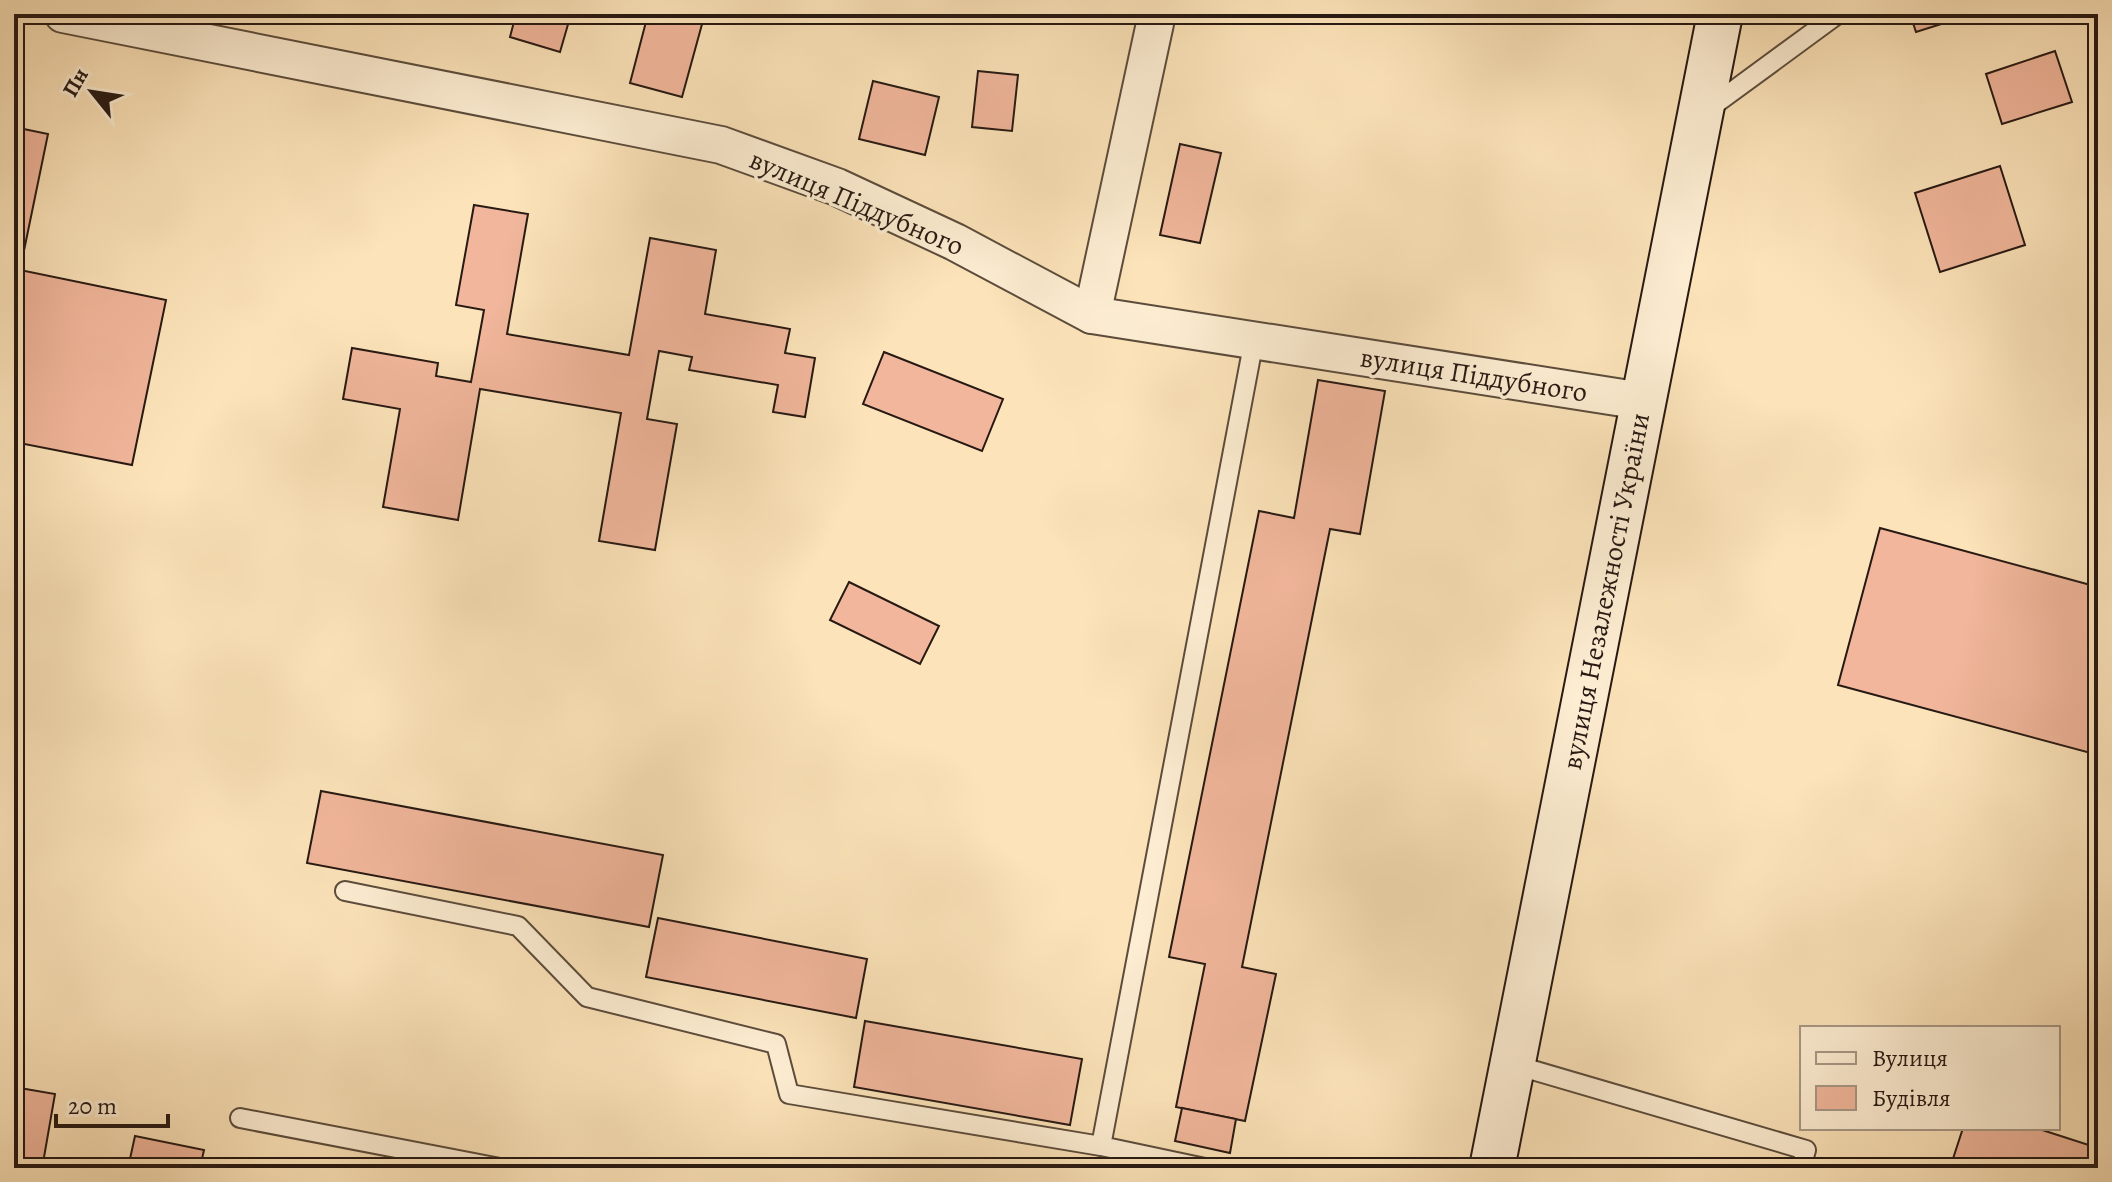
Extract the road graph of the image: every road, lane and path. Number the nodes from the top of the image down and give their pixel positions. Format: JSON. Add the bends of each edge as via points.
{"nodes":[{"id":1,"x":63,"y":14,"type":"edge"},
{"id":2,"x":1157,"y":14,"type":"edge"},
{"id":3,"x":1720,"y":14,"type":"edge"},
{"id":4,"x":1838,"y":14,"type":"edge"},
{"id":5,"x":1698,"y":117,"type":"junction"},
{"id":6,"x":1092,"y":315,"type":"junction"},
{"id":7,"x":1254,"y":340,"type":"junction"},
{"id":8,"x":1642,"y":401,"type":"junction"},
{"id":9,"x":345,"y":891,"type":"dead end"},
{"id":10,"x":1512,"y":1064,"type":"junction"},
{"id":11,"x":240,"y":1118,"type":"dead end"},
{"id":12,"x":1101,"y":1146,"type":"junction"},
{"id":13,"x":500,"y":1168,"type":"edge"},
{"id":14,"x":1205,"y":1168,"type":"edge"},
{"id":15,"x":1492,"y":1168,"type":"edge"},
{"id":16,"x":1801,"y":1168,"type":"edge"}],
"edges":[{"from":1,"to":6,"type":"street","name":"вулиця Піддубного","via":[[721,145],[837,187]]},
{"from":2,"to":6,"type":"street"},
{"from":3,"to":5,"type":"main road","name":"вулиця Незалежності України"},
{"from":4,"to":5,"type":"lane"},
{"from":5,"to":8,"type":"main road","name":"вулиця Незалежності України"},
{"from":6,"to":7,"type":"street","name":"вулиця Піддубного"},
{"from":7,"to":8,"type":"street","name":"вулиця Піддубного"},
{"from":7,"to":12,"type":"lane"},
{"from":8,"to":10,"type":"main road","name":"вулиця Незалежності України"},
{"from":9,"to":12,"type":"lane","via":[[518,926],[587,997],[776,1044],[789,1094]]},
{"from":10,"to":15,"type":"main road","name":"вулиця Незалежності України"},
{"from":10,"to":16,"type":"lane","via":[[1806,1150]]},
{"from":11,"to":13,"type":"lane"},
{"from":12,"to":14,"type":"lane"}]}
